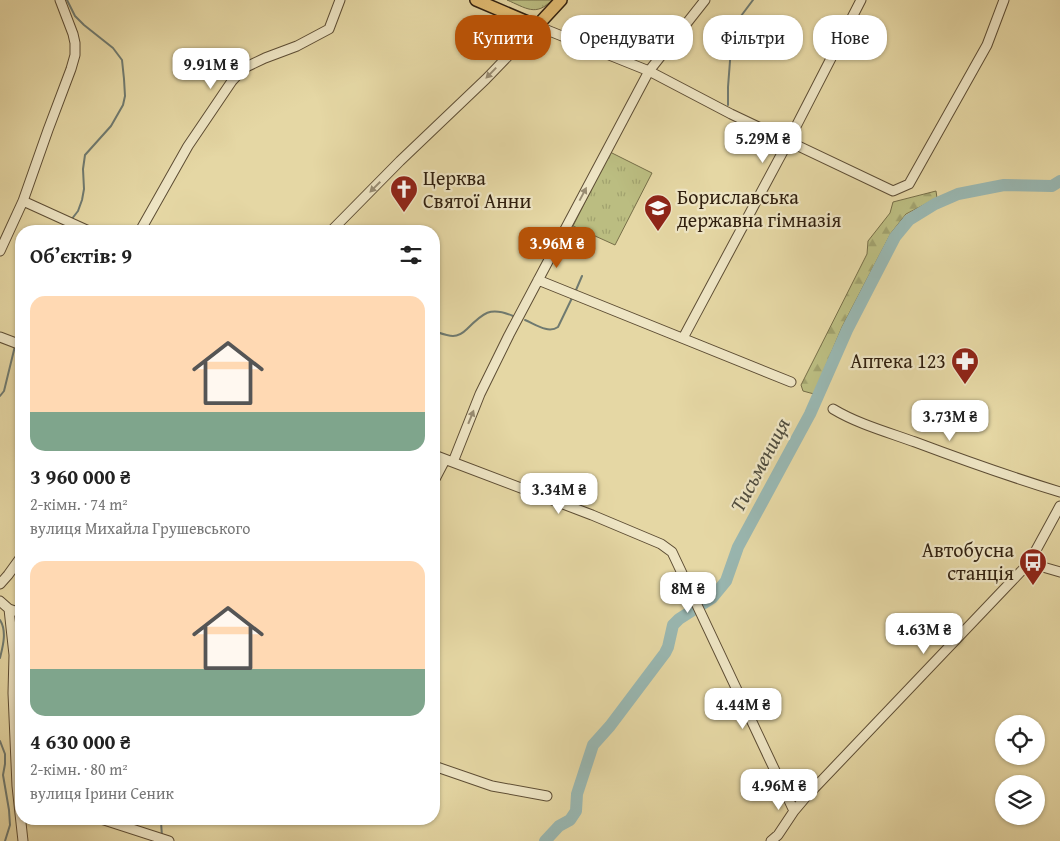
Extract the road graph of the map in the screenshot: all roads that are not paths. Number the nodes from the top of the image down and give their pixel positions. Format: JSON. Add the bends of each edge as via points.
{"nodes":[{"id":1,"x":60,"y":0,"type":"edge"},
{"id":2,"x":340,"y":0,"type":"edge"},
{"id":3,"x":476,"y":0,"type":"edge"},
{"id":4,"x":561,"y":0,"type":"edge"},
{"id":5,"x":705,"y":0,"type":"edge"},
{"id":6,"x":861,"y":0,"type":"edge"},
{"id":7,"x":1004,"y":0,"type":"edge"},
{"id":8,"x":511,"y":15,"type":"edge"},
{"id":9,"x":547,"y":15,"type":"edge"},
{"id":10,"x":551,"y":32,"type":"edge"},
{"id":11,"x":504,"y":60,"type":"edge"},
{"id":12,"x":649,"y":70,"type":"junction"},
{"id":13,"x":788,"y":142,"type":"junction"},
{"id":14,"x":23,"y":201,"type":"junction"},
{"id":15,"x":74,"y":225,"type":"edge"},
{"id":16,"x":143,"y":225,"type":"edge"},
{"id":17,"x":337,"y":225,"type":"edge"},
{"id":18,"x":0,"y":251,"type":"edge"},
{"id":19,"x":538,"y":280,"type":"junction"},
{"id":20,"x":0,"y":337,"type":"edge"},
{"id":21,"x":683,"y":338,"type":"junction"},
{"id":22,"x":15,"y":343,"type":"edge"},
{"id":23,"x":791,"y":382,"type":"dead end"},
{"id":24,"x":833,"y":410,"type":"dead end"},
{"id":25,"x":440,"y":457,"type":"edge"},
{"id":26,"x":449,"y":461,"type":"junction"},
{"id":27,"x":440,"y":472,"type":"edge"},
{"id":28,"x":1060,"y":492,"type":"edge"},
{"id":29,"x":1060,"y":506,"type":"edge"},
{"id":30,"x":1029,"y":563,"type":"junction"},
{"id":31,"x":15,"y":565,"type":"edge"},
{"id":32,"x":1060,"y":572,"type":"edge"},
{"id":33,"x":0,"y":584,"type":"edge"},
{"id":34,"x":0,"y":601,"type":"edge"},
{"id":35,"x":9,"y":609,"type":"junction"},
{"id":36,"x":15,"y":611,"type":"edge"},
{"id":37,"x":15,"y":724,"type":"edge"},
{"id":38,"x":440,"y":768,"type":"edge"},
{"id":39,"x":547,"y":796,"type":"dead end"},
{"id":40,"x":794,"y":810,"type":"junction"},
{"id":41,"x":22,"y":825,"type":"edge"},
{"id":42,"x":119,"y":825,"type":"edge"},
{"id":43,"x":23,"y":841,"type":"edge"},
{"id":44,"x":169,"y":841,"type":"edge"},
{"id":45,"x":771,"y":841,"type":"edge"}],
"edges":[{"from":1,"to":14,"type":"street","via":[[73,34],[75,55]]},
{"from":2,"to":16,"type":"street","via":[[329,29],[244,68],[232,80],[188,146]]},
{"from":3,"to":8,"type":"main road"},
{"from":4,"to":9,"type":"main road"},
{"from":5,"to":12,"type":"street"},
{"from":6,"to":13,"type":"street"},
{"from":7,"to":13,"type":"street","via":[[987,45],[909,184],[893,191]]},
{"from":10,"to":12,"type":"street"},
{"from":11,"to":17,"type":"street","one_way":true},
{"from":12,"to":13,"type":"street"},
{"from":19,"to":12,"type":"street","one_way":true},
{"from":13,"to":21,"type":"street"},
{"from":14,"to":15,"type":"street"},
{"from":14,"to":18,"type":"street"},
{"from":19,"to":21,"type":"street"},
{"from":26,"to":19,"type":"street","one_way":true},
{"from":20,"to":22,"type":"street"},
{"from":21,"to":23,"type":"street"},
{"from":24,"to":28,"type":"street","via":[[896,436]]},
{"from":25,"to":26,"type":"street"},
{"from":26,"to":27,"type":"street"},
{"from":26,"to":40,"type":"street","via":[[592,515],[661,544],[672,552]]},
{"from":29,"to":30,"type":"street"},
{"from":30,"to":32,"type":"street"},
{"from":30,"to":40,"type":"street"},
{"from":31,"to":33,"type":"street"},
{"from":34,"to":35,"type":"street"},
{"from":35,"to":36,"type":"street"},
{"from":35,"to":37,"type":"street","via":[[14,655]]},
{"from":38,"to":39,"type":"street","via":[[492,786]]},
{"from":40,"to":45,"type":"street"},
{"from":41,"to":43,"type":"street"},
{"from":42,"to":44,"type":"street"}]}
